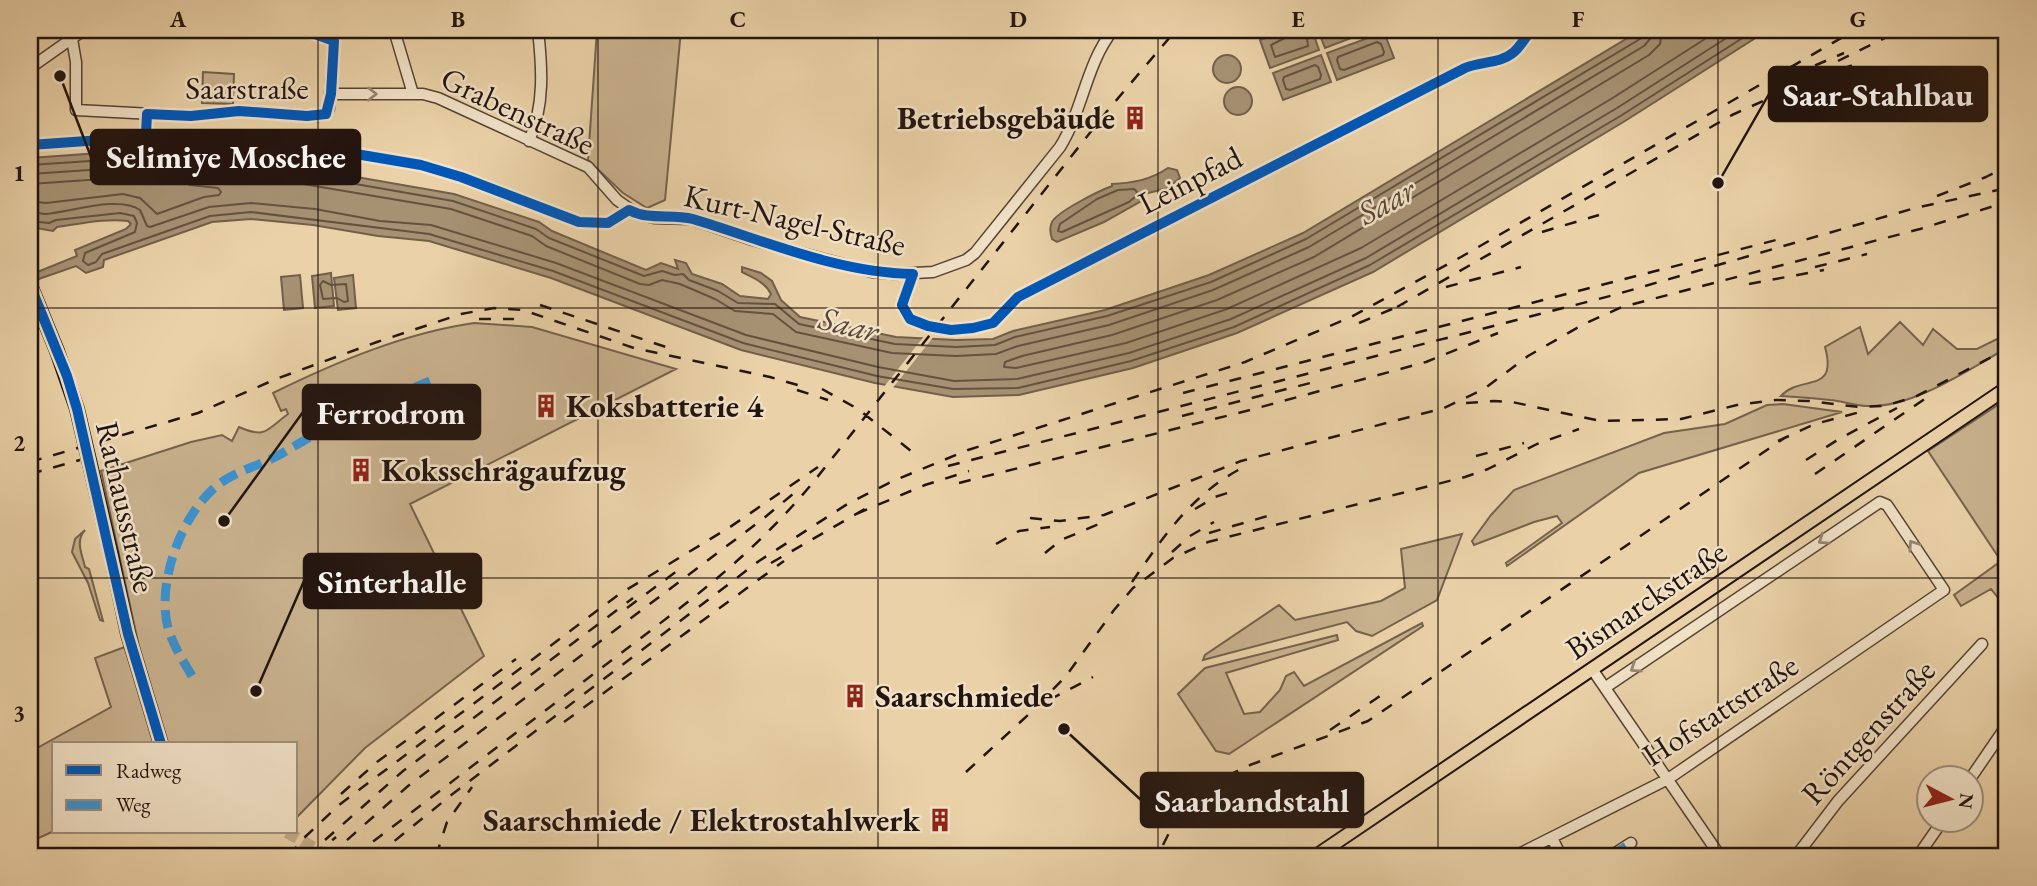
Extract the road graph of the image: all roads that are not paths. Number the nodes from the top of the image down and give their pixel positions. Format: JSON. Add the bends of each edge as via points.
{"nodes":[{"id":1,"x":84,"y":30,"type":"edge"},
{"id":2,"x":304,"y":30,"type":"edge"},
{"id":3,"x":394,"y":30,"type":"edge"},
{"id":4,"x":538,"y":30,"type":"edge"},
{"id":5,"x":1113,"y":30,"type":"edge"},
{"id":6,"x":335,"y":35,"type":"edge"},
{"id":7,"x":72,"y":39,"type":"junction"},
{"id":8,"x":30,"y":68,"type":"edge"},
{"id":9,"x":331,"y":94,"type":"junction"},
{"id":10,"x":413,"y":94,"type":"junction"},
{"id":11,"x":529,"y":141,"type":"junction"},
{"id":12,"x":629,"y":210,"type":"joint"},
{"id":13,"x":32,"y":290,"type":"edge"},
{"id":14,"x":2007,"y":388,"type":"edge"},
{"id":15,"x":1880,"y":502,"type":"joint"},
{"id":16,"x":1982,"y":644,"type":"dead end"},
{"id":17,"x":1592,"y":668,"type":"junction"},
{"id":18,"x":1606,"y":687,"type":"junction"},
{"id":19,"x":2007,"y":725,"type":"edge"},
{"id":20,"x":161,"y":742,"type":"edge"},
{"id":21,"x":1980,"y":764,"type":"edge"},
{"id":22,"x":1668,"y":779,"type":"junction"},
{"id":23,"x":1933,"y":834,"type":"edge"},
{"id":24,"x":1552,"y":838,"type":"junction"},
{"id":25,"x":1631,"y":843,"type":"dead end"},
{"id":26,"x":1316,"y":856,"type":"edge"},
{"id":27,"x":1515,"y":856,"type":"edge"},
{"id":28,"x":1561,"y":856,"type":"edge"},
{"id":29,"x":1611,"y":856,"type":"edge"},
{"id":30,"x":1720,"y":856,"type":"edge"},
{"id":31,"x":1796,"y":856,"type":"edge"},
{"id":32,"x":1918,"y":856,"type":"edge"}],
"edges":[{"from":1,"to":7,"type":"street"},
{"from":2,"to":6,"type":"street"},
{"from":3,"to":10,"type":"street","name":"Grabenstraße"},
{"from":4,"to":11,"type":"street","via":[[542,76]]},
{"from":5,"to":12,"type":"street","name":"Kurt-Nagel-Straße","via":[[1102,44],[1070,130],[1059,147],[975,253],[951,267],[922,274],[873,272],[691,219],[654,218]]},
{"from":6,"to":9,"type":"street"},
{"from":7,"to":8,"type":"street"},
{"from":7,"to":9,"type":"street","name":"Saarstraße","via":[[76,110],[318,116],[326,114]]},
{"from":9,"to":10,"type":"street","name":"Grabenstraße","one_way":true},
{"from":10,"to":11,"type":"street","name":"Grabenstraße","via":[[438,98]]},
{"from":11,"to":12,"type":"street","name":"Grabenstraße","via":[[588,167]]},
{"from":13,"to":20,"type":"main road","name":"Rathausstraße","bridge":true,"via":[[77,409],[128,634]]},
{"from":14,"to":17,"type":"main road","name":"Bismarckstraße"},
{"from":15,"to":18,"type":"street","name":"Bismarckstraße","one_way":true},
{"from":22,"to":15,"type":"street","name":"Hofstattstraße","one_way":true,"via":[[1944,590],[1887,505]]},
{"from":16,"to":31,"type":"street","name":"Röntgenstraße","via":[[1838,801]]},
{"from":17,"to":18,"type":"street"},
{"from":17,"to":26,"type":"main road","name":"Bismarckstraße"},
{"from":18,"to":22,"type":"street"},
{"from":19,"to":21,"type":"street"},
{"from":22,"to":24,"type":"street","name":"Hofstattstraße"},
{"from":22,"to":30,"type":"street"},
{"from":23,"to":32,"type":"street"},
{"from":24,"to":27,"type":"street","name":"Hofstattstraße"},
{"from":24,"to":28,"type":"street"},
{"from":25,"to":29,"type":"street"}]}
